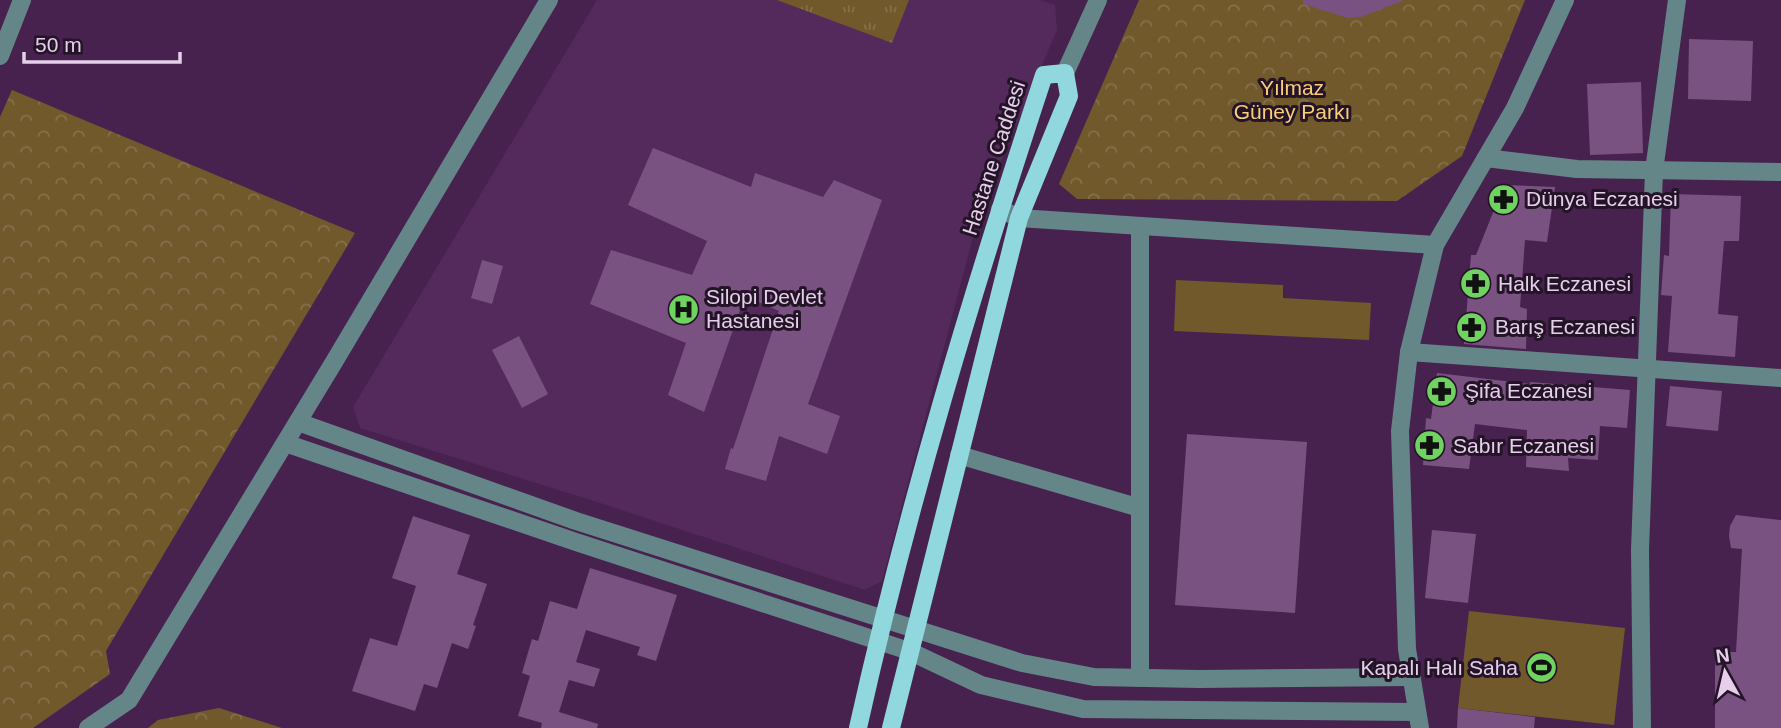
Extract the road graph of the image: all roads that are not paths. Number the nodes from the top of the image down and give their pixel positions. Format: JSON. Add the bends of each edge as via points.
{"nodes":[{"id":1,"x":22,"y":0,"type":"edge"},
{"id":2,"x":549,"y":0,"type":"edge"},
{"id":3,"x":1564,"y":0,"type":"edge"},
{"id":4,"x":1677,"y":0,"type":"edge"},
{"id":5,"x":1095,"y":1,"type":"edge"},
{"id":6,"x":0,"y":55,"type":"edge"},
{"id":7,"x":1065,"y":73,"type":"junction"},
{"id":8,"x":1486,"y":158,"type":"junction"},
{"id":9,"x":1654,"y":171,"type":"junction"},
{"id":10,"x":1781,"y":172,"type":"edge"},
{"id":11,"x":1000,"y":209,"type":"junction"},
{"id":12,"x":1019,"y":218,"type":"junction"},
{"id":13,"x":1140,"y":226,"type":"junction"},
{"id":14,"x":1435,"y":245,"type":"junction"},
{"id":15,"x":1409,"y":352,"type":"junction"},
{"id":16,"x":1647,"y":368,"type":"junction"},
{"id":17,"x":1781,"y":379,"type":"edge"},
{"id":18,"x":298,"y":422,"type":"junction"},
{"id":19,"x":285,"y":443,"type":"junction"},
{"id":20,"x":959,"y":455,"type":"junction"},
{"id":21,"x":1140,"y":508,"type":"junction"},
{"id":22,"x":883,"y":619,"type":"junction"},
{"id":23,"x":914,"y":630,"type":"junction"},
{"id":24,"x":877,"y":641,"type":"junction"},
{"id":25,"x":909,"y":651,"type":"junction"},
{"id":26,"x":1412,"y":677,"type":"junction"},
{"id":27,"x":1140,"y":678,"type":"junction"},
{"id":28,"x":1233,"y":719,"type":"edge"},
{"id":29,"x":1418,"y":720,"type":"edge"},
{"id":30,"x":88,"y":728,"type":"edge"},
{"id":31,"x":858,"y":728,"type":"edge"},
{"id":32,"x":891,"y":728,"type":"edge"},
{"id":33,"x":1642,"y":728,"type":"edge"}],
"edges":[{"from":1,"to":6,"type":"street"},
{"from":2,"to":18,"type":"street"},
{"from":3,"to":8,"type":"street","via":[[1515,108]]},
{"from":4,"to":9,"type":"street"},
{"from":5,"to":7,"type":"street"},
{"from":7,"to":11,"type":"main road","name":"Hastane Caddesi","via":[[1044,75]]},
{"from":7,"to":12,"type":"main road","name":"Hastane Caddesi","via":[[1069,96]]},
{"from":8,"to":9,"type":"street","via":[[1577,169]]},
{"from":8,"to":14,"type":"street"},
{"from":9,"to":10,"type":"street"},
{"from":9,"to":16,"type":"street"},
{"from":11,"to":12,"type":"street"},
{"from":11,"to":22,"type":"main road","name":"Hastane Caddesi"},
{"from":12,"to":13,"type":"street"},
{"from":12,"to":20,"type":"main road","name":"Hastane Caddesi"},
{"from":13,"to":14,"type":"street"},
{"from":13,"to":21,"type":"street"},
{"from":14,"to":15,"type":"street"},
{"from":15,"to":16,"type":"street"},
{"from":15,"to":26,"type":"street","via":[[1400,431],[1407,649]]},
{"from":16,"to":17,"type":"street"},
{"from":16,"to":33,"type":"street","via":[[1640,550]]},
{"from":18,"to":19,"type":"street"},
{"from":18,"to":22,"type":"street","via":[[576,521]]},
{"from":19,"to":24,"type":"street"},
{"from":19,"to":30,"type":"street","via":[[129,699]]},
{"from":20,"to":21,"type":"street"},
{"from":20,"to":23,"type":"main road","name":"Hastane Caddesi"},
{"from":21,"to":27,"type":"street"},
{"from":22,"to":23,"type":"street"},
{"from":22,"to":24,"type":"main road","name":"Hastane Caddesi"},
{"from":23,"to":25,"type":"main road","name":"Hastane Caddesi"},
{"from":23,"to":27,"type":"street","via":[[1022,663],[1094,677]]},
{"from":24,"to":25,"type":"street"},
{"from":24,"to":31,"type":"main road","name":"Hastane Caddesi"},
{"from":25,"to":28,"type":"street","via":[[981,685],[1083,709]]},
{"from":25,"to":32,"type":"main road","name":"Hastane Caddesi"},
{"from":26,"to":27,"type":"street"},
{"from":26,"to":29,"type":"street"},
{"from":28,"to":29,"type":"street"}]}
